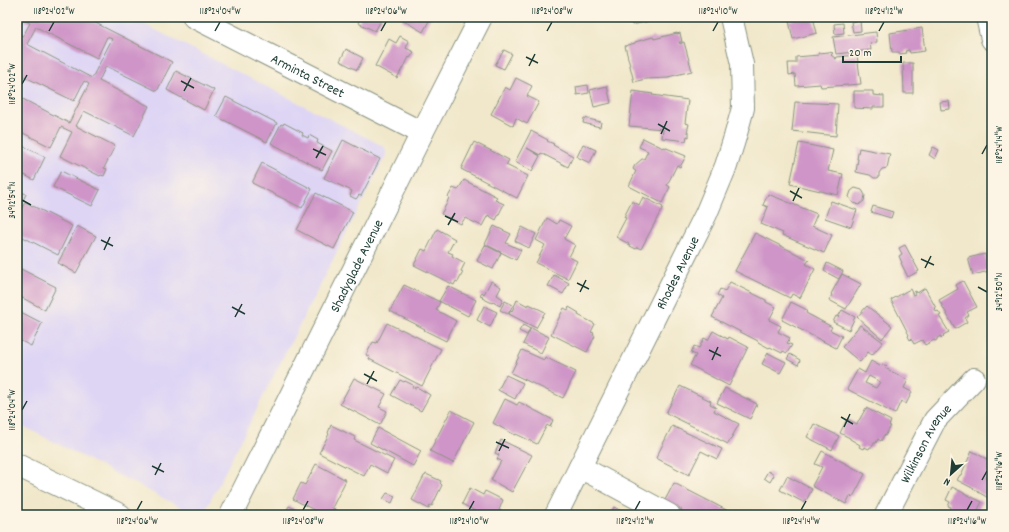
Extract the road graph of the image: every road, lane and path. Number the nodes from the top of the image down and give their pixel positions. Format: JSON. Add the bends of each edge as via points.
{"nodes":[{"id":1,"x":194,"y":17,"type":"edge"},
{"id":2,"x":481,"y":17,"type":"edge"},
{"id":3,"x":731,"y":17,"type":"edge"},
{"id":4,"x":987,"y":17,"type":"edge"},
{"id":5,"x":992,"y":39,"type":"edge"},
{"id":6,"x":422,"y":133,"type":"junction"},
{"id":7,"x":974,"y":379,"type":"dead end"},
{"id":8,"x":17,"y":465,"type":"edge"},
{"id":9,"x":580,"y":467,"type":"junction"},
{"id":10,"x":120,"y":515,"type":"edge"},
{"id":11,"x":231,"y":515,"type":"edge"},
{"id":12,"x":556,"y":515,"type":"edge"},
{"id":13,"x":668,"y":515,"type":"edge"},
{"id":14,"x":886,"y":515,"type":"edge"}],
"edges":[{"from":1,"to":6,"type":"street","name":"Arminta Street"},
{"from":2,"to":6,"type":"street","name":"Shadyglade Avenue"},
{"from":3,"to":9,"type":"street","name":"Rhodes Avenue","via":[[742,64],[743,108],[726,166],[706,214]]},
{"from":4,"to":5,"type":"street"},
{"from":6,"to":11,"type":"street","name":"Shadyglade Avenue"},
{"from":7,"to":14,"type":"street","name":"Wilkinson Avenue","via":[[935,420]]},
{"from":8,"to":10,"type":"street"},
{"from":9,"to":12,"type":"street","name":"Rhodes Avenue"},
{"from":9,"to":13,"type":"street"}]}
